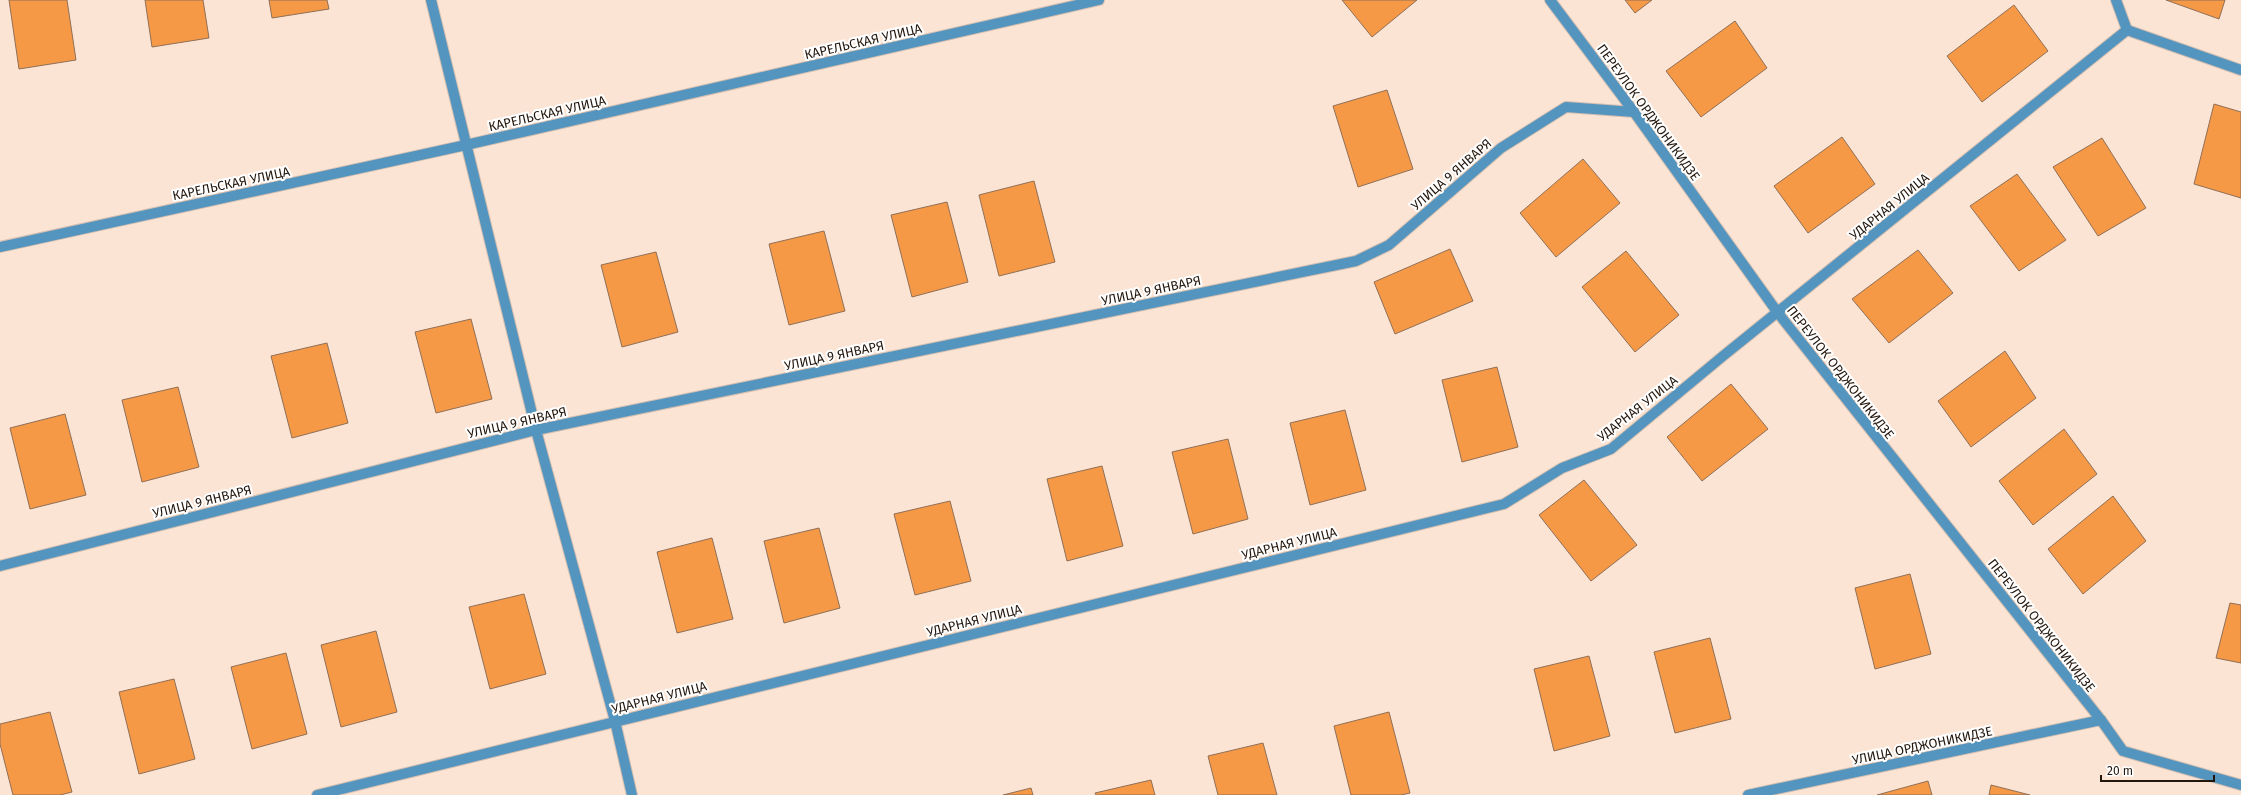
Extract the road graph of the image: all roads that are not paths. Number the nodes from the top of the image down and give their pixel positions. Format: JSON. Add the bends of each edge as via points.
{"nodes":[{"id":1,"x":431,"y":0,"type":"edge"},
{"id":2,"x":1099,"y":0,"type":"edge"},
{"id":3,"x":1550,"y":0,"type":"edge"},
{"id":4,"x":2116,"y":0,"type":"edge"},
{"id":5,"x":2127,"y":30,"type":"junction"},
{"id":6,"x":2241,"y":70,"type":"edge"},
{"id":7,"x":1634,"y":112,"type":"junction"},
{"id":8,"x":466,"y":145,"type":"junction"},
{"id":9,"x":0,"y":247,"type":"edge"},
{"id":10,"x":1778,"y":313,"type":"junction"},
{"id":11,"x":536,"y":430,"type":"junction"},
{"id":12,"x":0,"y":566,"type":"edge"},
{"id":13,"x":2101,"y":720,"type":"junction"},
{"id":14,"x":616,"y":721,"type":"junction"},
{"id":15,"x":2241,"y":785,"type":"edge"},
{"id":16,"x":317,"y":795,"type":"edge"},
{"id":17,"x":632,"y":795,"type":"edge"},
{"id":18,"x":1748,"y":795,"type":"edge"}],
"edges":[{"from":1,"to":8,"type":"street"},
{"from":2,"to":8,"type":"street","name":"КАРЕЛЬСКАЯ УЛИЦА"},
{"from":3,"to":7,"type":"street","name":"ПЕРЕУЛОК ОРДЖОНИКИДЗЕ"},
{"from":4,"to":5,"type":"street"},
{"from":5,"to":6,"type":"street"},
{"from":5,"to":10,"type":"street","name":"УДАРНАЯ УЛИЦА"},
{"from":7,"to":10,"type":"street","name":"ПЕРЕУЛОК ОРДЖОНИКИДЗЕ"},
{"from":7,"to":11,"type":"street","name":"УЛИЦА 9 ЯНВАРЯ","via":[[1566,107],[1501,148],[1389,245],[1356,261]]},
{"from":8,"to":9,"type":"street","name":"КАРЕЛЬСКАЯ УЛИЦА"},
{"from":8,"to":11,"type":"street"},
{"from":10,"to":13,"type":"street","name":"ПЕРЕУЛОК ОРДЖОНИКИДЗЕ"},
{"from":10,"to":14,"type":"street","name":"УДАРНАЯ УЛИЦА","via":[[1611,449],[1562,468],[1504,504]]},
{"from":11,"to":12,"type":"street","name":"УЛИЦА 9 ЯНВАРЯ"},
{"from":11,"to":14,"type":"street"},
{"from":13,"to":15,"type":"street","name":"ПЕРЕУЛОК ОРДЖОНИКИДЗЕ","via":[[2123,751]]},
{"from":13,"to":18,"type":"street","name":"УЛИЦА ОРДЖОНИКИДЗЕ"},
{"from":14,"to":16,"type":"street","name":"УДАРНАЯ УЛИЦА"},
{"from":14,"to":17,"type":"street"}]}
